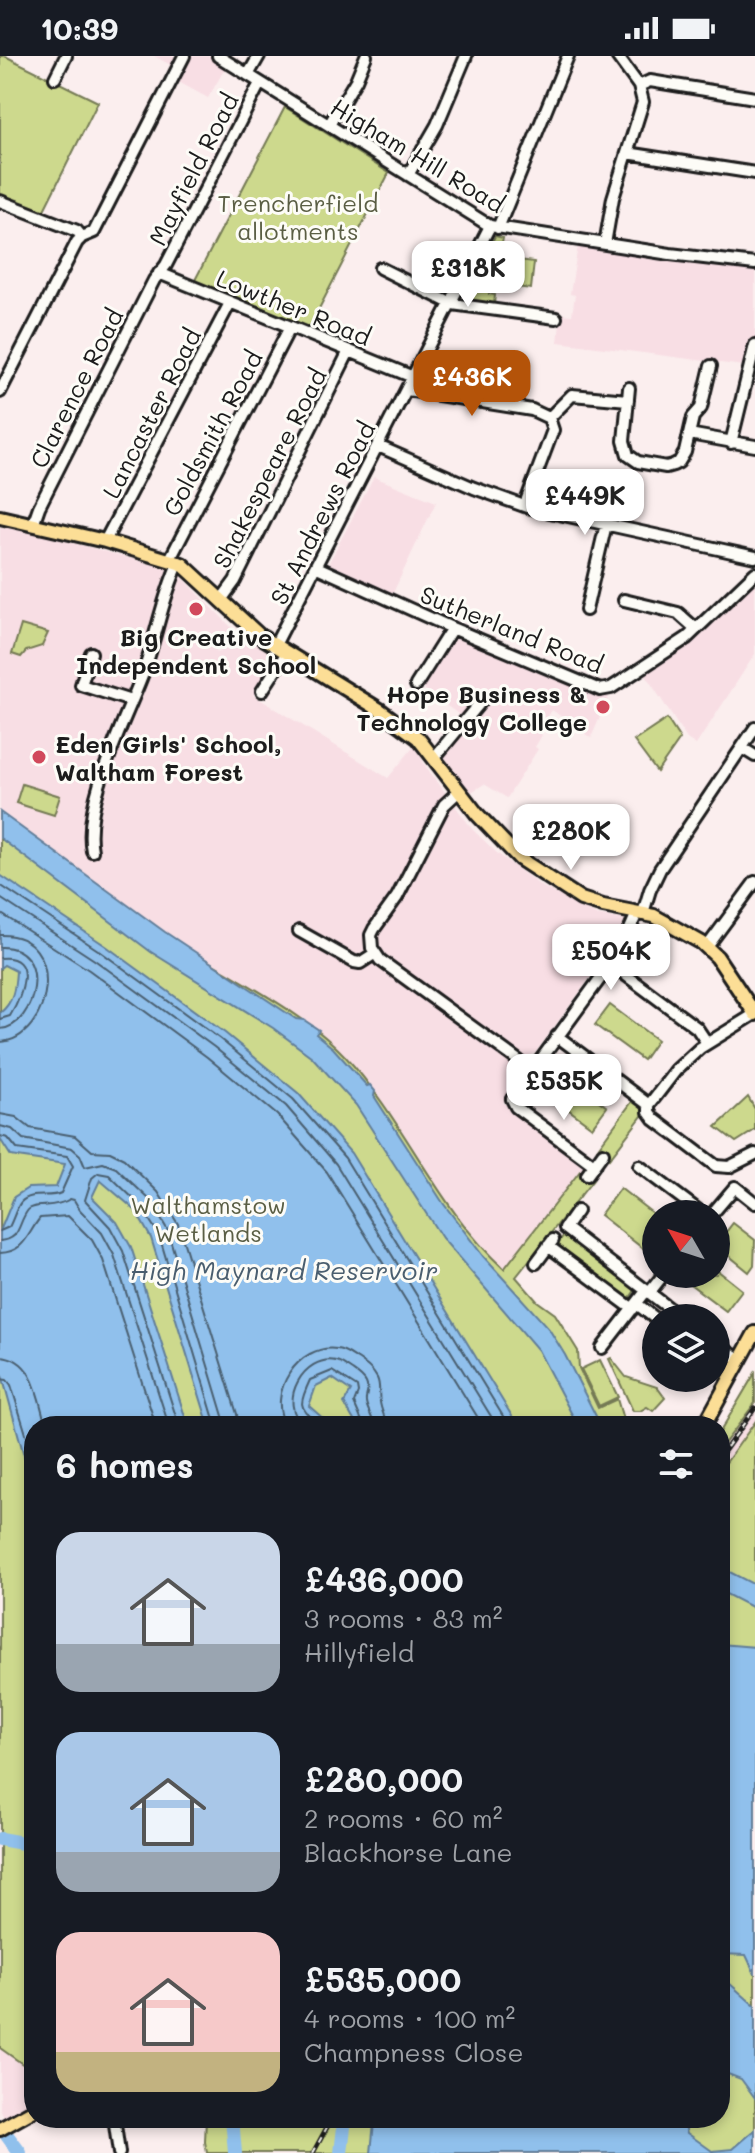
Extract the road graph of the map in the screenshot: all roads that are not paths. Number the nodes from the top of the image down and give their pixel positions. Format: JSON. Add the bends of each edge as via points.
{"nodes":[{"id":1,"x":66,"y":56,"type":"edge"},
{"id":2,"x":184,"y":56,"type":"edge"},
{"id":3,"x":218,"y":56,"type":"edge"},
{"id":4,"x":259,"y":56,"type":"edge"},
{"id":5,"x":366,"y":56,"type":"edge"},
{"id":6,"x":466,"y":56,"type":"edge"},
{"id":7,"x":568,"y":56,"type":"edge"},
{"id":8,"x":617,"y":56,"type":"edge"},
{"id":9,"x":248,"y":75,"type":"junction"},
{"id":10,"x":55,"y":78,"type":"dead end"},
{"id":11,"x":260,"y":83,"type":"junction"},
{"id":12,"x":639,"y":86,"type":"junction"},
{"id":13,"x":755,"y":98,"type":"edge"},
{"id":14,"x":329,"y":125,"type":"junction"},
{"id":15,"x":627,"y":153,"type":"junction"},
{"id":16,"x":755,"y":173,"type":"edge"},
{"id":17,"x":408,"y":175,"type":"junction"},
{"id":18,"x":0,"y":201,"type":"edge"},
{"id":19,"x":494,"y":227,"type":"junction"},
{"id":20,"x":82,"y":237,"type":"junction"},
{"id":21,"x":605,"y":244,"type":"junction"},
{"id":22,"x":755,"y":264,"type":"edge"},
{"id":23,"x":380,"y":268,"type":"dead end"},
{"id":24,"x":159,"y":273,"type":"junction"},
{"id":25,"x":230,"y":303,"type":"junction"},
{"id":26,"x":452,"y":304,"type":"junction"},
{"id":27,"x":556,"y":318,"type":"dead end"},
{"id":28,"x":290,"y":327,"type":"junction"},
{"id":29,"x":755,"y":345,"type":"edge"},
{"id":30,"x":349,"y":351,"type":"junction"},
{"id":31,"x":711,"y":366,"type":"dead end"},
{"id":32,"x":413,"y":377,"type":"junction"},
{"id":33,"x":629,"y":388,"type":"dead end"},
{"id":34,"x":407,"y":390,"type":"junction"},
{"id":35,"x":0,"y":392,"type":"edge"},
{"id":36,"x":628,"y":400,"type":"junction"},
{"id":37,"x":549,"y":418,"type":"junction"},
{"id":38,"x":689,"y":434,"type":"junction"},
{"id":39,"x":731,"y":443,"type":"junction"},
{"id":40,"x":378,"y":446,"type":"junction"},
{"id":41,"x":755,"y":446,"type":"edge"},
{"id":42,"x":527,"y":507,"type":"junction"},
{"id":43,"x":0,"y":517,"type":"edge"},
{"id":44,"x":33,"y":524,"type":"junction"},
{"id":45,"x":606,"y":524,"type":"junction"},
{"id":46,"x":105,"y":541,"type":"junction"},
{"id":47,"x":755,"y":557,"type":"edge"},
{"id":48,"x":175,"y":560,"type":"junction"},
{"id":49,"x":317,"y":567,"type":"junction"},
{"id":50,"x":755,"y":573,"type":"edge"},
{"id":51,"x":221,"y":600,"type":"junction"},
{"id":52,"x":624,"y":600,"type":"dead end"},
{"id":53,"x":586,"y":610,"type":"dead end"},
{"id":54,"x":452,"y":628,"type":"junction"},
{"id":55,"x":696,"y":629,"type":"junction"},
{"id":56,"x":280,"y":650,"type":"junction"},
{"id":57,"x":91,"y":653,"type":"dead end"},
{"id":58,"x":416,"y":685,"type":"dead end"},
{"id":59,"x":262,"y":691,"type":"dead end"},
{"id":60,"x":483,"y":699,"type":"dead end"},
{"id":61,"x":131,"y":701,"type":"junction"},
{"id":62,"x":755,"y":728,"type":"edge"},
{"id":63,"x":742,"y":748,"type":"junction"},
{"id":64,"x":755,"y":756,"type":"edge"},
{"id":65,"x":434,"y":758,"type":"junction"},
{"id":66,"x":458,"y":792,"type":"junction"},
{"id":67,"x":92,"y":851,"type":"dead end"},
{"id":68,"x":752,"y":886,"type":"edge"},
{"id":69,"x":640,"y":913,"type":"junction"},
{"id":70,"x":299,"y":931,"type":"dead end"},
{"id":71,"x":707,"y":947,"type":"junction"},
{"id":72,"x":374,"y":954,"type":"junction"},
{"id":73,"x":611,"y":964,"type":"junction"},
{"id":74,"x":755,"y":1014,"type":"edge"},
{"id":75,"x":557,"y":1036,"type":"junction"},
{"id":76,"x":707,"y":1043,"type":"junction"},
{"id":77,"x":519,"y":1061,"type":"dead end"},
{"id":78,"x":649,"y":1105,"type":"junction"},
{"id":79,"x":603,"y":1153,"type":"dead end"},
{"id":80,"x":755,"y":1154,"type":"edge"},
{"id":81,"x":594,"y":1165,"type":"junction"},
{"id":82,"x":639,"y":1166,"type":"dead end"},
{"id":83,"x":587,"y":1175,"type":"dead end"},
{"id":84,"x":684,"y":1200,"type":"edge"},
{"id":85,"x":724,"y":1200,"type":"edge"},
{"id":86,"x":755,"y":1203,"type":"edge"},
{"id":87,"x":577,"y":1211,"type":"dead end"},
{"id":88,"x":536,"y":1263,"type":"dead end"},
{"id":89,"x":651,"y":1288,"type":"edge"},
{"id":90,"x":640,"y":1300,"type":"junction"},
{"id":91,"x":643,"y":1304,"type":"edge"},
{"id":92,"x":649,"y":1304,"type":"edge"},
{"id":93,"x":755,"y":1333,"type":"edge"},
{"id":94,"x":602,"y":1348,"type":"dead end"},
{"id":95,"x":730,"y":1353,"type":"edge"},
{"id":96,"x":741,"y":1360,"type":"junction"},
{"id":97,"x":710,"y":1416,"type":"edge"},
{"id":98,"x":24,"y":2115,"type":"edge"},
{"id":99,"x":6,"y":2125,"type":"edge"},
{"id":100,"x":115,"y":2128,"type":"edge"},
{"id":101,"x":119,"y":2153,"type":"edge"}],
"edges":[{"from":1,"to":10,"type":"street"},
{"from":2,"to":20,"type":"street","via":[[94,232]]},
{"from":3,"to":9,"type":"street","name":"Higham Hill Road"},
{"from":4,"to":9,"type":"street"},
{"from":5,"to":14,"type":"street"},
{"from":6,"to":17,"type":"street","via":[[437,125]]},
{"from":7,"to":19,"type":"street","name":"St Andrews Road"},
{"from":8,"to":12,"type":"street"},
{"from":9,"to":11,"type":"street","name":"Higham Hill Road"},
{"from":11,"to":14,"type":"street","name":"Higham Hill Road"},
{"from":11,"to":24,"type":"street","name":"Mayfield Road"},
{"from":12,"to":13,"type":"street","via":[[650,81]]},
{"from":12,"to":15,"type":"street","via":[[643,102]]},
{"from":14,"to":17,"type":"street","name":"Higham Hill Road"},
{"from":15,"to":16,"type":"street"},
{"from":15,"to":21,"type":"street"},
{"from":17,"to":19,"type":"street","name":"Higham Hill Road"},
{"from":18,"to":20,"type":"street"},
{"from":19,"to":21,"type":"street","name":"Higham Hill Road"},
{"from":19,"to":26,"type":"street","name":"St Andrews Road"},
{"from":20,"to":35,"type":"street"},
{"from":21,"to":22,"type":"street","name":"Higham Hill Road"},
{"from":23,"to":26,"type":"street"},
{"from":24,"to":25,"type":"street","name":"Lowther Road"},
{"from":24,"to":44,"type":"street","name":"Clarence Road"},
{"from":25,"to":28,"type":"street","name":"Lowther Road"},
{"from":25,"to":46,"type":"street","name":"Lancaster Road"},
{"from":26,"to":27,"type":"street"},
{"from":26,"to":32,"type":"street","name":"St Andrews Road"},
{"from":28,"to":30,"type":"street","name":"Lowther Road"},
{"from":28,"to":48,"type":"street","name":"Goldsmith Road"},
{"from":29,"to":39,"type":"street"},
{"from":30,"to":32,"type":"street","name":"Lowther Road"},
{"from":30,"to":51,"type":"street","name":"Shakespeare Road"},
{"from":31,"to":38,"type":"street"},
{"from":32,"to":34,"type":"street","name":"St Andrews Road"},
{"from":33,"to":36,"type":"street"},
{"from":34,"to":37,"type":"street","via":[[532,410]]},
{"from":34,"to":40,"type":"street","name":"St Andrews Road"},
{"from":36,"to":37,"type":"street","via":[[572,395]]},
{"from":36,"to":38,"type":"street","via":[[624,441],[632,459],[673,465],[682,457]]},
{"from":37,"to":42,"type":"street","via":[[553,430]]},
{"from":38,"to":39,"type":"street"},
{"from":39,"to":41,"type":"street"},
{"from":40,"to":42,"type":"street"},
{"from":40,"to":49,"type":"street","name":"St Andrews Road"},
{"from":42,"to":45,"type":"street"},
{"from":43,"to":44,"type":"main road"},
{"from":44,"to":46,"type":"main road"},
{"from":45,"to":47,"type":"street"},
{"from":45,"to":53,"type":"street"},
{"from":46,"to":48,"type":"main road"},
{"from":48,"to":51,"type":"main road"},
{"from":48,"to":61,"type":"street","name":"Goldsmith Road"},
{"from":49,"to":54,"type":"street","name":"Sutherland Road"},
{"from":49,"to":56,"type":"street","name":"St Andrews Road"},
{"from":50,"to":55,"type":"street","name":"Sutherland Road"},
{"from":51,"to":56,"type":"main road"},
{"from":52,"to":55,"type":"street","via":[[678,613]]},
{"from":54,"to":55,"type":"street","name":"Sutherland Road","via":[[600,690],[611,688]]},
{"from":54,"to":58,"type":"street"},
{"from":56,"to":59,"type":"street","name":"St Andrews Road"},
{"from":56,"to":65,"type":"main road","via":[[401,724]]},
{"from":57,"to":61,"type":"street","via":[[81,685]]},
{"from":60,"to":65,"type":"street"},
{"from":61,"to":67,"type":"street","name":"Goldsmith Road","via":[[91,820]]},
{"from":62,"to":63,"type":"street"},
{"from":63,"to":64,"type":"street"},
{"from":63,"to":69,"type":"street","via":[[660,869]]},
{"from":65,"to":66,"type":"main road"},
{"from":66,"to":69,"type":"main road","via":[[505,845],[542,874],[590,903]]},
{"from":66,"to":72,"type":"street","via":[[444,805],[397,897],[374,929]]},
{"from":68,"to":71,"type":"street"},
{"from":69,"to":71,"type":"main road"},
{"from":69,"to":73,"type":"street"},
{"from":70,"to":72,"type":"street","via":[[360,963]]},
{"from":71,"to":74,"type":"main road"},
{"from":72,"to":77,"type":"street"},
{"from":73,"to":75,"type":"street"},
{"from":73,"to":76,"type":"street","via":[[697,1028]]},
{"from":74,"to":76,"type":"street"},
{"from":75,"to":78,"type":"street"},
{"from":75,"to":81,"type":"street","via":[[513,1104]]},
{"from":76,"to":78,"type":"street","via":[[676,1070]]},
{"from":78,"to":80,"type":"street","via":[[654,1119],[716,1166],[729,1167]]},
{"from":79,"to":81,"type":"street"},
{"from":81,"to":83,"type":"street"},
{"from":82,"to":84,"type":"street"},
{"from":85,"to":86,"type":"street","via":[[735,1187]]},
{"from":87,"to":90,"type":"street","via":[[565,1228]]},
{"from":88,"to":90,"type":"street","via":[[550,1243]]},
{"from":89,"to":90,"type":"street"},
{"from":90,"to":91,"type":"street"},
{"from":90,"to":92,"type":"street"},
{"from":90,"to":94,"type":"street"},
{"from":93,"to":96,"type":"main road"},
{"from":95,"to":96,"type":"street"},
{"from":96,"to":97,"type":"main road"},
{"from":98,"to":99,"type":"main road"},
{"from":100,"to":101,"type":"street"}]}
